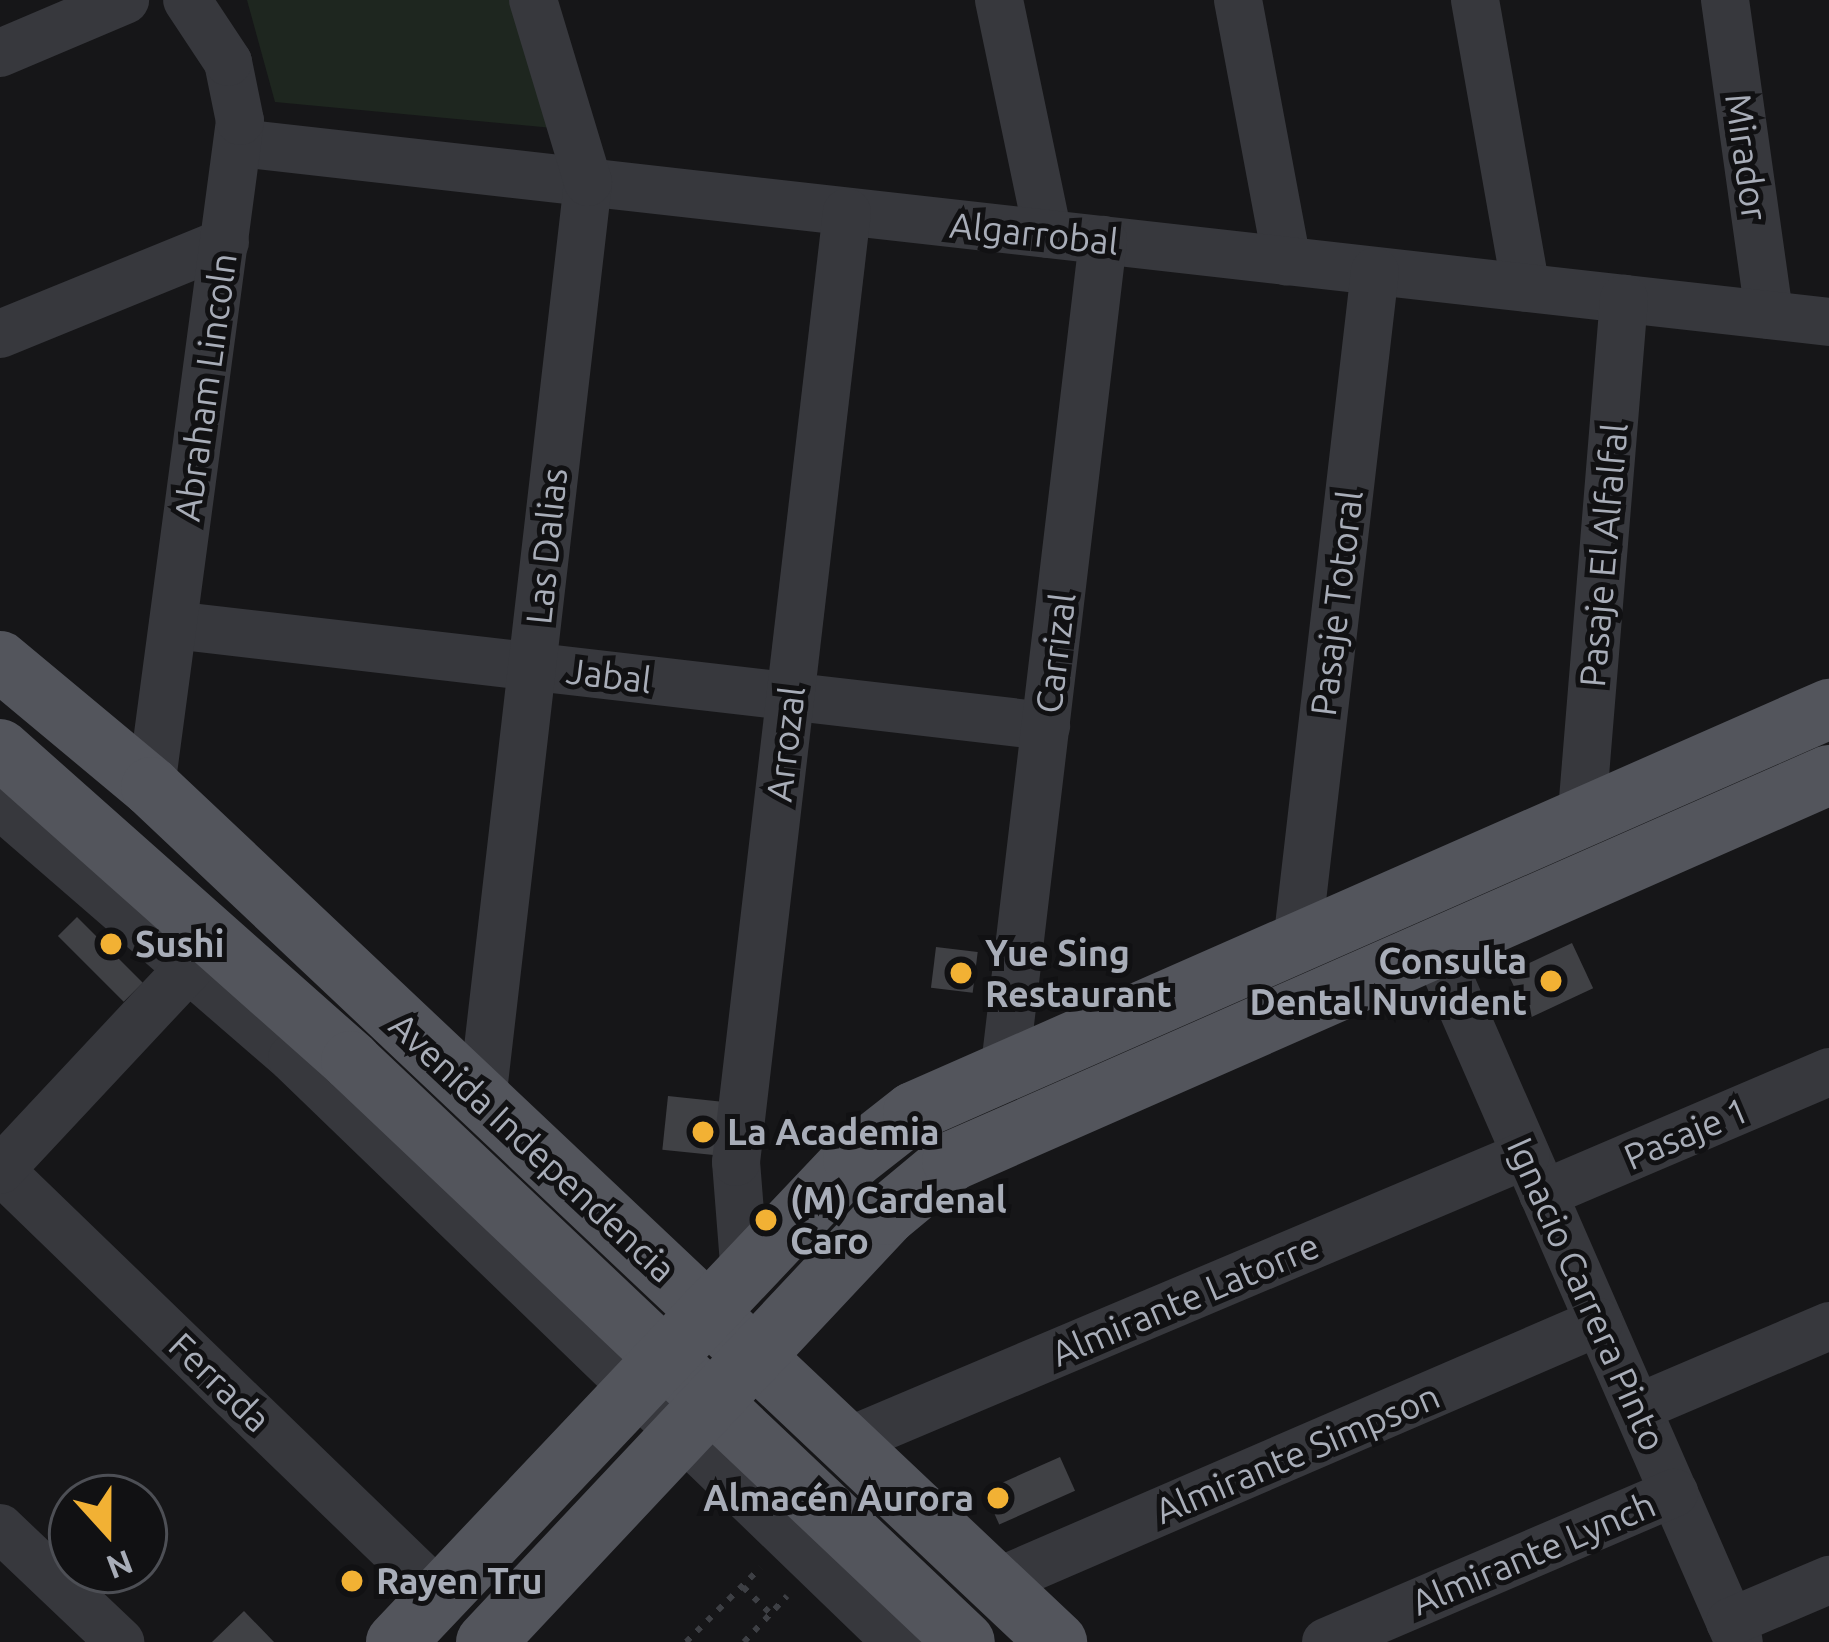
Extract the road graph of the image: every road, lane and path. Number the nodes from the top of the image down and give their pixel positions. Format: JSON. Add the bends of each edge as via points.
{"nodes":[{"id":1,"x":125,"y":0,"type":"edge"},
{"id":2,"x":187,"y":0,"type":"edge"},
{"id":3,"x":533,"y":0,"type":"edge"},
{"id":4,"x":999,"y":0,"type":"edge"},
{"id":5,"x":1238,"y":0,"type":"edge"},
{"id":6,"x":1475,"y":0,"type":"edge"},
{"id":7,"x":1725,"y":0,"type":"edge"},
{"id":8,"x":0,"y":52,"type":"edge"},
{"id":9,"x":239,"y":142,"type":"junction"},
{"id":10,"x":587,"y":182,"type":"junction"},
{"id":11,"x":847,"y":212,"type":"junction"},
{"id":12,"x":1048,"y":234,"type":"junction"},
{"id":13,"x":1103,"y":240,"type":"junction"},
{"id":14,"x":225,"y":242,"type":"junction"},
{"id":15,"x":1287,"y":261,"type":"junction"},
{"id":16,"x":1375,"y":271,"type":"junction"},
{"id":17,"x":1526,"y":288,"type":"junction"},
{"id":18,"x":1624,"y":299,"type":"junction"},
{"id":19,"x":1769,"y":315,"type":"junction"},
{"id":20,"x":1829,"y":322,"type":"edge"},
{"id":21,"x":0,"y":334,"type":"edge"},
{"id":22,"x":173,"y":625,"type":"junction"},
{"id":23,"x":0,"y":661,"type":"edge"},
{"id":24,"x":532,"y":666,"type":"junction"},
{"id":25,"x":790,"y":696,"type":"junction"},
{"id":26,"x":1829,"y":709,"type":"edge"},
{"id":27,"x":1046,"y":726,"type":"junction"},
{"id":28,"x":0,"y":749,"type":"edge"},
{"id":29,"x":1829,"y":775,"type":"edge"},
{"id":30,"x":151,"y":787,"type":"junction"},
{"id":31,"x":0,"y":805,"type":"edge"},
{"id":32,"x":1582,"y":812,"type":"junction"},
{"id":33,"x":1298,"y":935,"type":"junction"},
{"id":34,"x":1435,"y":946,"type":"junction"},
{"id":35,"x":191,"y":966,"type":"junction"},
{"id":36,"x":1005,"y":1066,"type":"junction"},
{"id":37,"x":1829,"y":1072,"type":"edge"},
{"id":38,"x":482,"y":1100,"type":"junction"},
{"id":39,"x":0,"y":1170,"type":"edge"},
{"id":40,"x":1535,"y":1175,"type":"junction"},
{"id":41,"x":727,"y":1294,"type":"junction"},
{"id":42,"x":1599,"y":1322,"type":"junction"},
{"id":43,"x":1829,"y":1326,"type":"edge"},
{"id":44,"x":755,"y":1355,"type":"junction"},
{"id":45,"x":650,"y":1375,"type":"junction"},
{"id":46,"x":1636,"y":1408,"type":"junction"},
{"id":47,"x":696,"y":1418,"type":"junction"},
{"id":48,"x":844,"y":1443,"type":"junction"},
{"id":49,"x":1674,"y":1493,"type":"junction"},
{"id":50,"x":0,"y":1528,"type":"edge"},
{"id":51,"x":788,"y":1539,"type":"junction"},
{"id":52,"x":1829,"y":1580,"type":"edge"},
{"id":53,"x":995,"y":1583,"type":"junction"},
{"id":54,"x":742,"y":1586,"type":"junction"},
{"id":55,"x":440,"y":1595,"type":"junction"},
{"id":56,"x":787,"y":1596,"type":"dead end"},
{"id":57,"x":771,"y":1613,"type":"junction"},
{"id":58,"x":1735,"y":1632,"type":"edge"},
{"id":59,"x":398,"y":1641,"type":"edge"},
{"id":60,"x":120,"y":1642,"type":"edge"},
{"id":61,"x":486,"y":1642,"type":"edge"},
{"id":62,"x":686,"y":1642,"type":"edge"},
{"id":63,"x":744,"y":1642,"type":"edge"},
{"id":64,"x":897,"y":1642,"type":"edge"},
{"id":65,"x":964,"y":1642,"type":"edge"},
{"id":66,"x":1057,"y":1642,"type":"edge"},
{"id":67,"x":1326,"y":1642,"type":"edge"}],
"edges":[{"from":1,"to":8,"type":"street"},
{"from":2,"to":9,"type":"street","name":"Abraham Lincoln","via":[[228,62]]},
{"from":3,"to":10,"type":"street","name":"Las Dalias"},
{"from":4,"to":12,"type":"street"},
{"from":5,"to":15,"type":"street"},
{"from":6,"to":17,"type":"street"},
{"from":7,"to":19,"type":"street","name":"Mirador"},
{"from":9,"to":10,"type":"street","name":"Algarrobal"},
{"from":9,"to":14,"type":"street","name":"Abraham Lincoln"},
{"from":10,"to":11,"type":"street","name":"Algarrobal"},
{"from":10,"to":24,"type":"street","name":"Las Dalias"},
{"from":11,"to":12,"type":"street","name":"Algarrobal"},
{"from":11,"to":25,"type":"street","name":"Arrozal"},
{"from":12,"to":13,"type":"street","name":"Algarrobal"},
{"from":13,"to":15,"type":"street","name":"Algarrobal"},
{"from":13,"to":27,"type":"street","name":"Carrizal"},
{"from":14,"to":21,"type":"street"},
{"from":14,"to":22,"type":"street","name":"Abraham Lincoln"},
{"from":15,"to":16,"type":"street","name":"Algarrobal"},
{"from":16,"to":17,"type":"street","name":"Algarrobal"},
{"from":16,"to":33,"type":"street","name":"Pasaje Totoral"},
{"from":17,"to":18,"type":"street","name":"Algarrobal"},
{"from":18,"to":19,"type":"street","name":"Algarrobal"},
{"from":18,"to":32,"type":"street","name":"Pasaje El Alfalfal"},
{"from":19,"to":20,"type":"street","name":"Algarrobal"},
{"from":22,"to":24,"type":"street","name":"Jabal"},
{"from":22,"to":30,"type":"street","name":"Abraham Lincoln"},
{"from":23,"to":30,"type":"main road","name":"Avenida Independencia"},
{"from":24,"to":25,"type":"street","name":"Jabal"},
{"from":24,"to":38,"type":"street","name":"Las Dalias"},
{"from":25,"to":27,"type":"street","name":"Jabal"},
{"from":25,"to":41,"type":"street","name":"Arrozal"},
{"from":26,"to":32,"type":"main road"},
{"from":27,"to":36,"type":"street","name":"Carrizal"},
{"from":28,"to":45,"type":"main road","name":"Avenida Independencia"},
{"from":29,"to":34,"type":"main road"},
{"from":30,"to":38,"type":"main road","name":"Avenida Independencia"},
{"from":31,"to":35,"type":"street","name":"Avenida Independencia"},
{"from":32,"to":33,"type":"main road"},
{"from":33,"to":36,"type":"main road"},
{"from":34,"to":40,"type":"street","name":"Ignacio Carrera Pinto"},
{"from":34,"to":44,"type":"main road","via":[[952,1161]]},
{"from":35,"to":39,"type":"street"},
{"from":35,"to":45,"type":"street","name":"Avenida Independencia"},
{"from":36,"to":41,"type":"main road","via":[[882,1134]]},
{"from":37,"to":40,"type":"street","name":"Pasaje 1"},
{"from":38,"to":41,"type":"main road","name":"Avenida Independencia"},
{"from":39,"to":55,"type":"street","name":"Ferrada"},
{"from":40,"to":42,"type":"street","name":"Ignacio Carrera Pinto"},
{"from":40,"to":48,"type":"street","name":"Almirante Latorre"},
{"from":41,"to":44,"type":"main road","name":"Avenida Independencia"},
{"from":41,"to":45,"type":"main road"},
{"from":42,"to":46,"type":"street","name":"Ignacio Carrera Pinto"},
{"from":42,"to":53,"type":"street","name":"Almirante Simpson"},
{"from":43,"to":46,"type":"street"},
{"from":44,"to":47,"type":"main road"},
{"from":44,"to":48,"type":"main road","name":"Avenida Independencia"},
{"from":45,"to":47,"type":"main road","name":"Avenida Independencia"},
{"from":45,"to":55,"type":"main road"},
{"from":46,"to":49,"type":"street","name":"Ignacio Carrera Pinto"},
{"from":47,"to":51,"type":"street","name":"Avenida Independencia"},
{"from":47,"to":61,"type":"main road"},
{"from":47,"to":65,"type":"main road","name":"Avenida Independencia"},
{"from":48,"to":53,"type":"main road","name":"Avenida Independencia"},
{"from":49,"to":58,"type":"street","name":"Ignacio Carrera Pinto"},
{"from":49,"to":67,"type":"street","name":"Almirante Lynch"},
{"from":50,"to":60,"type":"street"},
{"from":51,"to":54,"type":"path"},
{"from":51,"to":64,"type":"street","name":"Avenida Independencia"},
{"from":52,"to":58,"type":"street"},
{"from":53,"to":66,"type":"main road","name":"Avenida Independencia"},
{"from":54,"to":57,"type":"path"},
{"from":54,"to":62,"type":"path"},
{"from":55,"to":59,"type":"main road"},
{"from":56,"to":57,"type":"path"},
{"from":57,"to":63,"type":"path"}]}
